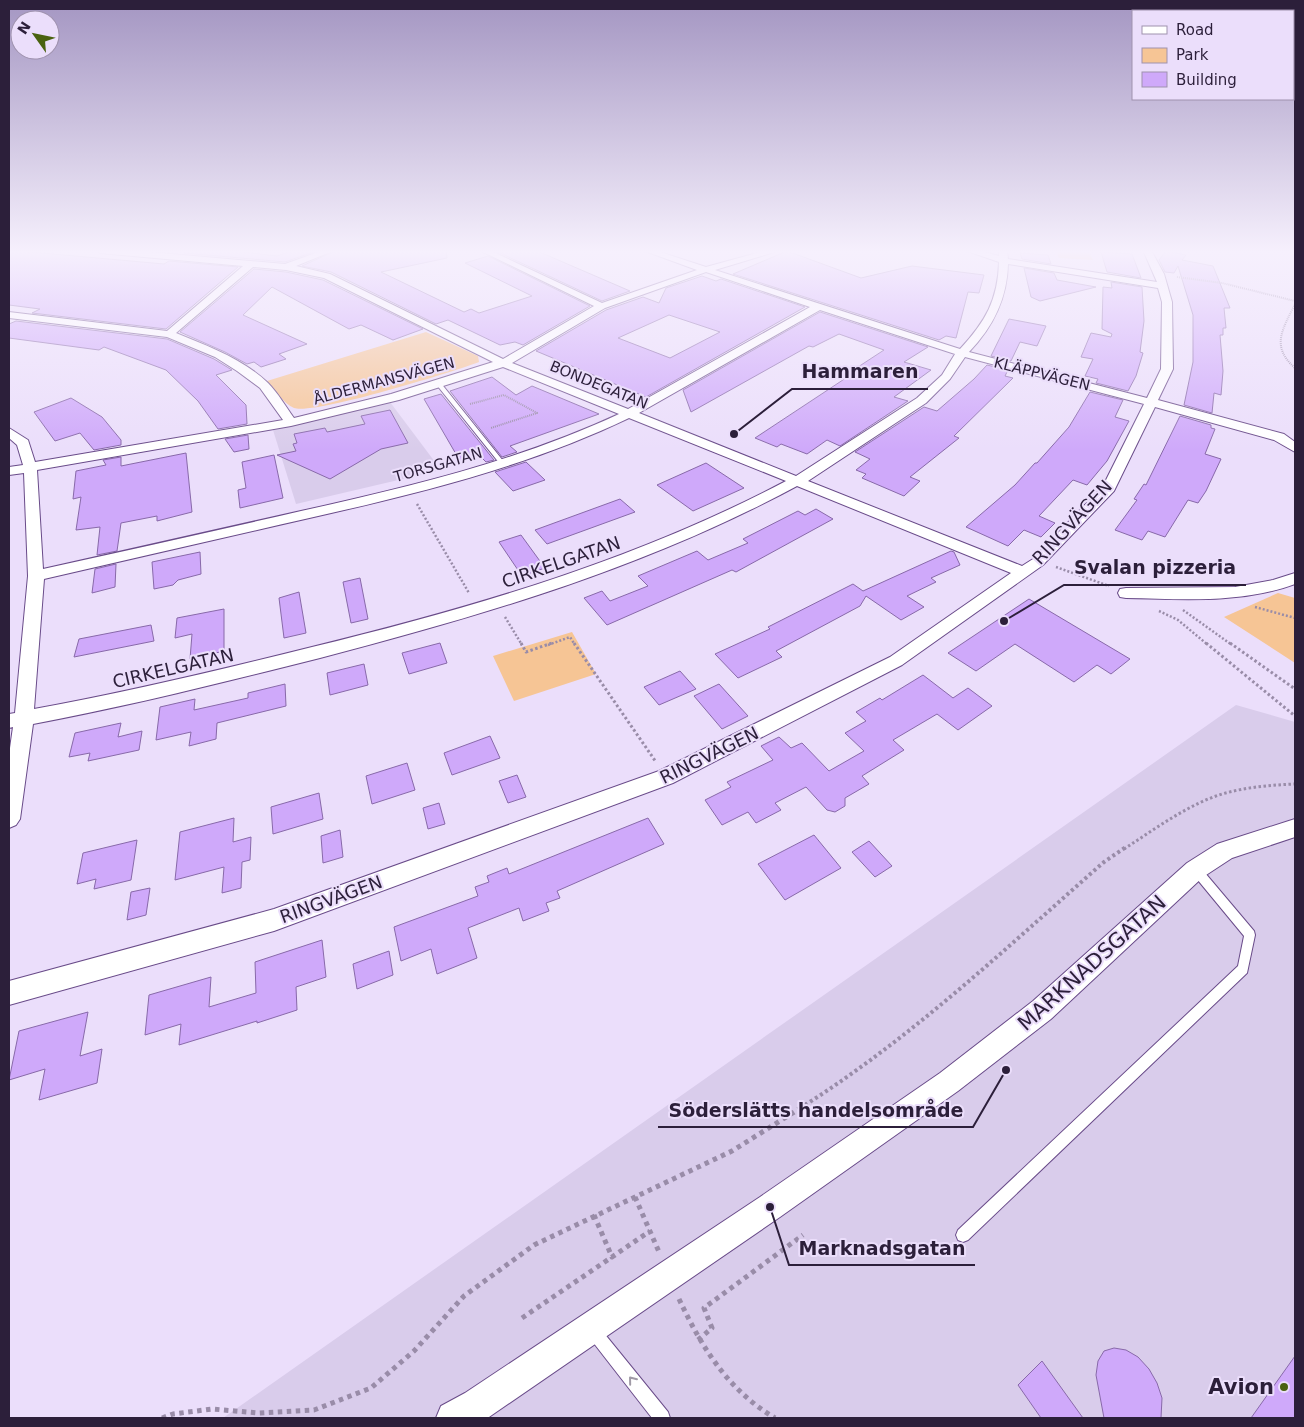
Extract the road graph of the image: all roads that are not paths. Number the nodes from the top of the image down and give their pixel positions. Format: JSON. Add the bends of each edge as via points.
{"nodes":[{"id":1,"x":22,"y":317,"type":"edge"},
{"id":2,"x":189,"y":317,"type":"edge"},
{"id":3,"x":412,"y":317,"type":"edge"},
{"id":4,"x":583,"y":317,"type":"edge"},
{"id":5,"x":800,"y":317,"type":"edge"},
{"id":6,"x":851,"y":317,"type":"edge"},
{"id":7,"x":990,"y":317,"type":"edge"},
{"id":8,"x":1168,"y":317,"type":"edge"},
{"id":9,"x":169,"y":334,"type":"junction"},
{"id":10,"x":962,"y":353,"type":"junction"},
{"id":11,"x":503,"y":363,"type":"junction"},
{"id":12,"x":438,"y":383,"type":"junction"},
{"id":13,"x":1150,"y":401,"type":"junction"},
{"id":14,"x":630,"y":413,"type":"junction"},
{"id":15,"x":291,"y":422,"type":"junction"},
{"id":16,"x":9,"y":432,"type":"edge"},
{"id":17,"x":1295,"y":448,"type":"edge"},
{"id":18,"x":502,"y":463,"type":"junction"},
{"id":19,"x":30,"y":467,"type":"junction"},
{"id":20,"x":9,"y":471,"type":"edge"},
{"id":21,"x":798,"y":482,"type":"junction"},
{"id":22,"x":1031,"y":567,"type":"junction"},
{"id":23,"x":36,"y":576,"type":"junction"},
{"id":24,"x":1295,"y":578,"type":"edge"},
{"id":25,"x":1126,"y":593,"type":"road end"},
{"id":26,"x":16,"y":720,"type":"edge"},
{"id":27,"x":9,"y":819,"type":"edge"},
{"id":28,"x":1295,"y":828,"type":"edge"},
{"id":29,"x":1195,"y":870,"type":"junction"},
{"id":30,"x":9,"y":993,"type":"edge"},
{"id":31,"x":963,"y":1235,"type":"dead end"},
{"id":32,"x":591,"y":1329,"type":"junction"},
{"id":33,"x":466,"y":1414,"type":"edge"},
{"id":34,"x":662,"y":1418,"type":"edge"}],
"edges":[{"from":1,"to":9,"type":"street"},
{"from":2,"to":9,"type":"street"},
{"from":3,"to":11,"type":"street","name":"BONDEGATAN"},
{"from":4,"to":11,"type":"street","name":"ÅLDERMANSVÄGEN"},
{"from":5,"to":14,"type":"street","name":"TORSGATAN"},
{"from":6,"to":10,"type":"street","name":"KLÄPPVÄGEN"},
{"from":7,"to":10,"type":"street","name":"CIRKELGATAN","via":[[984,330]]},
{"from":8,"to":13,"type":"street","name":"RINGVÄGEN","via":[[1167,369]]},
{"from":9,"to":15,"type":"street","via":[[241,368],[264,386]]},
{"from":10,"to":13,"type":"street","name":"KLÄPPVÄGEN"},
{"from":10,"to":21,"type":"street","name":"CIRKELGATAN","via":[[945,379],[906,411]]},
{"from":11,"to":12,"type":"street","name":"ÅLDERMANSVÄGEN"},
{"from":11,"to":14,"type":"street","name":"BONDEGATAN"},
{"from":12,"to":15,"type":"street","name":"ÅLDERMANSVÄGEN","via":[[395,397]]},
{"from":12,"to":18,"type":"lane"},
{"from":13,"to":17,"type":"street","name":"KLÄPPVÄGEN","via":[[1278,437]]},
{"from":13,"to":22,"type":"street","name":"RINGVÄGEN","via":[[1109,488]]},
{"from":14,"to":18,"type":"street","name":"TORSGATAN","via":[[584,435]]},
{"from":14,"to":21,"type":"street","name":"BONDEGATAN"},
{"from":15,"to":19,"type":"street","name":"ÅLDERMANSVÄGEN"},
{"from":16,"to":19,"type":"street","via":[[23,444]]},
{"from":18,"to":23,"type":"street","name":"TORSGATAN","via":[[409,491]]},
{"from":19,"to":20,"type":"street","name":"ÅLDERMANSVÄGEN"},
{"from":19,"to":23,"type":"street"},
{"from":21,"to":22,"type":"street","name":"BONDEGATAN"},
{"from":21,"to":26,"type":"street","name":"CIRKELGATAN","via":[[667,544],[497,604],[186,685]]},
{"from":22,"to":30,"type":"street","name":"RINGVÄGEN","via":[[896,661],[666,777],[274,920]]},
{"from":23,"to":26,"type":"street"},
{"from":24,"to":25,"type":"street","via":[[1278,586],[1242,591]]},
{"from":26,"to":27,"type":"street"},
{"from":28,"to":29,"type":"street","name":"MARKNADSGATAN","via":[[1225,851]]},
{"from":29,"to":31,"type":"lane","via":[[1250,935],[1243,969]]},
{"from":29,"to":32,"type":"street","name":"MARKNADSGATAN","via":[[1042,1010],[949,1082]]},
{"from":32,"to":33,"type":"street","name":"MARKNADSGATAN"},
{"from":34,"to":32,"type":"lane","one_way":true}]}
